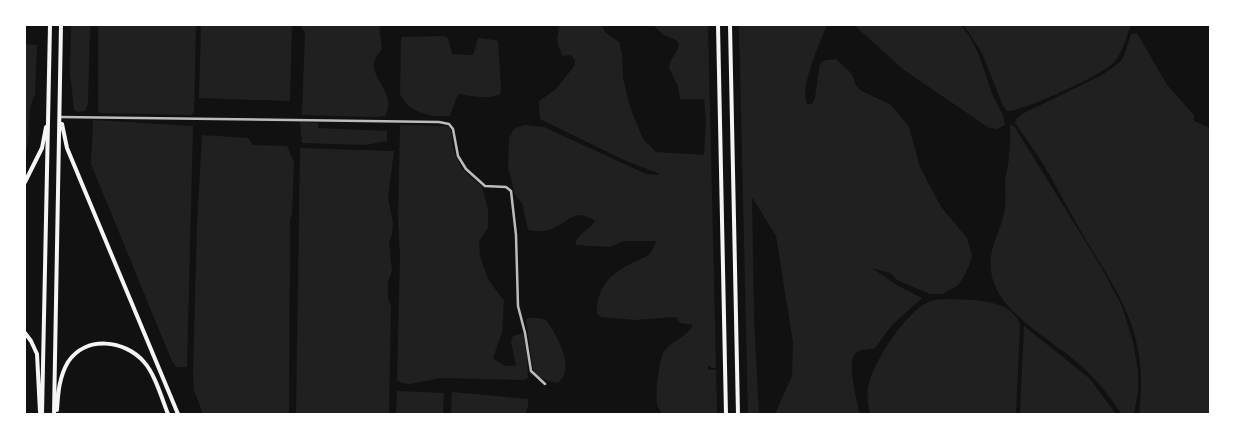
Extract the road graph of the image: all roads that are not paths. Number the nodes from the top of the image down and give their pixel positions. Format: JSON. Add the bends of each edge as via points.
{"nodes":[{"id":1,"x":50,"y":25,"type":"edge"},
{"id":2,"x":61,"y":25,"type":"edge"},
{"id":3,"x":718,"y":25,"type":"edge"},
{"id":4,"x":730,"y":25,"type":"edge"},
{"id":5,"x":48,"y":115,"type":"junction"},
{"id":6,"x":60,"y":117,"type":"junction"},
{"id":7,"x":25,"y":182,"type":"edge"},
{"id":8,"x":25,"y":333,"type":"edge"},
{"id":9,"x":545,"y":384,"type":"dead end"},
{"id":10,"x":41,"y":414,"type":"edge"},
{"id":11,"x":55,"y":414,"type":"edge"},
{"id":12,"x":168,"y":414,"type":"edge"},
{"id":13,"x":178,"y":414,"type":"edge"},
{"id":14,"x":726,"y":414,"type":"edge"},
{"id":15,"x":738,"y":414,"type":"edge"}],
"edges":[{"from":1,"to":5,"type":"main road"},
{"from":2,"to":6,"type":"main road"},
{"from":3,"to":14,"type":"main road"},
{"from":4,"to":15,"type":"main road"},
{"from":5,"to":7,"type":"main road","via":[[42,148]]},
{"from":5,"to":10,"type":"main road"},
{"from":6,"to":9,"type":"street","via":[[449,124],[458,156],[466,169],[486,186],[506,187],[510,191],[516,235],[518,306],[531,371]]},
{"from":6,"to":11,"type":"main road"},
{"from":6,"to":13,"type":"main road","via":[[67,148]]},
{"from":8,"to":10,"type":"main road","via":[[37,354]]},
{"from":11,"to":12,"type":"main road","via":[[59,383],[68,362],[84,348],[101,343],[117,344],[134,352],[146,363]]}]}
